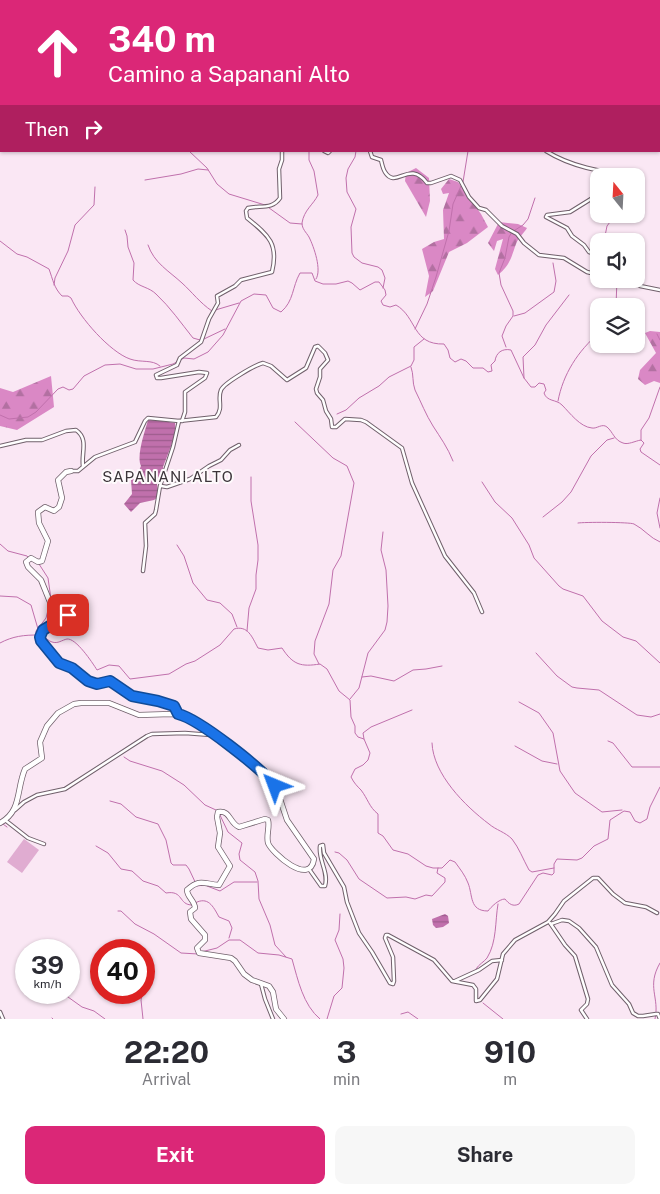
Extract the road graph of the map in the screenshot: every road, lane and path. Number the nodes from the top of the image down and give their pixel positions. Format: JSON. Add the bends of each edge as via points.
{"nodes":[{"id":1,"x":282,"y":152,"type":"edge"},
{"id":2,"x":370,"y":152,"type":"edge"},
{"id":3,"x":548,"y":152,"type":"edge"},
{"id":4,"x":590,"y":168,"type":"edge"},
{"id":5,"x":590,"y":200,"type":"edge"},
{"id":6,"x":590,"y":252,"type":"edge"},
{"id":7,"x":590,"y":273,"type":"edge"},
{"id":8,"x":645,"y":287,"type":"edge"},
{"id":9,"x":660,"y":290,"type":"edge"},
{"id":10,"x":180,"y":421,"type":"junction"},
{"id":11,"x":239,"y":445,"type":"dead end"},
{"id":12,"x":0,"y":446,"type":"edge"},
{"id":13,"x":83,"y":466,"type":"junction"},
{"id":14,"x":71,"y":471,"type":"joint"},
{"id":15,"x":160,"y":486,"type":"junction"},
{"id":16,"x":144,"y":571,"type":"dead end"},
{"id":17,"x":482,"y":612,"type":"dead end"},
{"id":18,"x":178,"y":714,"type":"junction"},
{"id":19,"x":215,"y":736,"type":"junction"},
{"id":20,"x":15,"y":810,"type":"junction"},
{"id":21,"x":2,"y":822,"type":"edge"},
{"id":22,"x":44,"y":844,"type":"dead end"},
{"id":23,"x":309,"y":868,"type":"junction"},
{"id":24,"x":657,"y":913,"type":"dead end"},
{"id":25,"x":550,"y":922,"type":"junction"},
{"id":26,"x":502,"y":960,"type":"junction"},
{"id":27,"x":454,"y":982,"type":"junction"},
{"id":28,"x":261,"y":983,"type":"junction"},
{"id":29,"x":0,"y":1012,"type":"edge"},
{"id":30,"x":3,"y":1019,"type":"edge"},
{"id":31,"x":274,"y":1019,"type":"edge"},
{"id":32,"x":284,"y":1019,"type":"edge"},
{"id":33,"x":587,"y":1019,"type":"edge"},
{"id":34,"x":660,"y":1019,"type":"edge"}],
"edges":[{"from":1,"to":10,"type":"street","via":[[280,198],[266,208],[258,206],[246,211],[247,218],[259,226],[274,246],[272,272],[241,280],[217,296],[218,303],[201,342],[180,358],[177,365],[156,375],[161,378],[206,373],[206,378],[185,392],[185,412]]},
{"from":2,"to":7,"type":"street","via":[[372,157],[381,160],[391,177],[414,173],[422,175],[427,183],[451,176],[460,180],[479,208],[517,234],[539,255],[564,258]]},
{"from":3,"to":4,"type":"street"},
{"from":5,"to":6,"type":"street","via":[[570,212],[546,217],[567,228]]},
{"from":8,"to":9,"type":"street"},
{"from":10,"to":13,"type":"street","via":[[148,418],[135,442],[95,457]]},
{"from":10,"to":15,"type":"street"},
{"from":10,"to":17,"type":"street","via":[[216,416],[223,387],[252,367],[268,364],[287,380],[306,368],[315,347],[323,349],[328,360],[320,369],[316,389],[332,427],[345,419],[361,420],[402,448],[412,483],[445,556],[474,593]]},
{"from":11,"to":15,"type":"street","via":[[190,479]]},
{"from":12,"to":13,"type":"street","via":[[42,440],[76,430],[84,446]]},
{"from":13,"to":14,"type":"street","via":[[78,471]]},
{"from":14,"to":18,"type":"street","via":[[58,480],[62,498],[59,507],[54,511],[44,507],[38,512],[39,523],[48,536],[42,561],[31,558],[26,562],[41,580],[52,607],[67,613],[66,617],[43,630],[41,641],[59,663],[92,683],[110,681],[132,696],[174,706]]},
{"from":15,"to":16,"type":"street","via":[[155,514],[145,523]]},
{"from":18,"to":19,"type":"street"},
{"from":18,"to":20,"type":"street","via":[[139,715],[116,705],[81,702],[58,713],[41,737],[42,758],[25,769]]},
{"from":19,"to":20,"type":"street","via":[[152,734],[65,789],[37,795]]},
{"from":19,"to":23,"type":"street","via":[[275,786],[286,820],[314,859]]},
{"from":20,"to":21,"type":"street"},
{"from":21,"to":22,"type":"street"},
{"from":23,"to":27,"type":"street","via":[[320,886],[325,886],[325,869],[319,850],[323,845],[324,853],[344,887],[359,933],[390,984],[394,981],[386,935],[434,960]]},
{"from":23,"to":28,"type":"street","via":[[297,869],[272,849],[268,843],[268,820],[239,827],[226,813],[218,812],[218,848],[230,868],[219,885],[204,881],[187,890],[195,905],[190,912],[191,919],[205,935],[205,940],[197,948],[199,953],[230,958],[244,974]]},
{"from":24,"to":25,"type":"street","via":[[625,903],[596,878],[564,901]]},
{"from":25,"to":26,"type":"street","via":[[515,940]]},
{"from":25,"to":33,"type":"street","via":[[576,959],[588,999],[581,1010]]},
{"from":25,"to":34,"type":"street","via":[[569,921],[579,928],[596,947],[612,985],[633,1013],[642,1016],[658,1014]]},
{"from":26,"to":27,"type":"street","via":[[492,960]]},
{"from":26,"to":27,"type":"street","via":[[497,979],[478,1001],[476,986]]},
{"from":28,"to":31,"type":"street","via":[[264,1000]]},
{"from":28,"to":32,"type":"street","via":[[272,988],[276,1009]]},
{"from":29,"to":30,"type":"street"}]}
